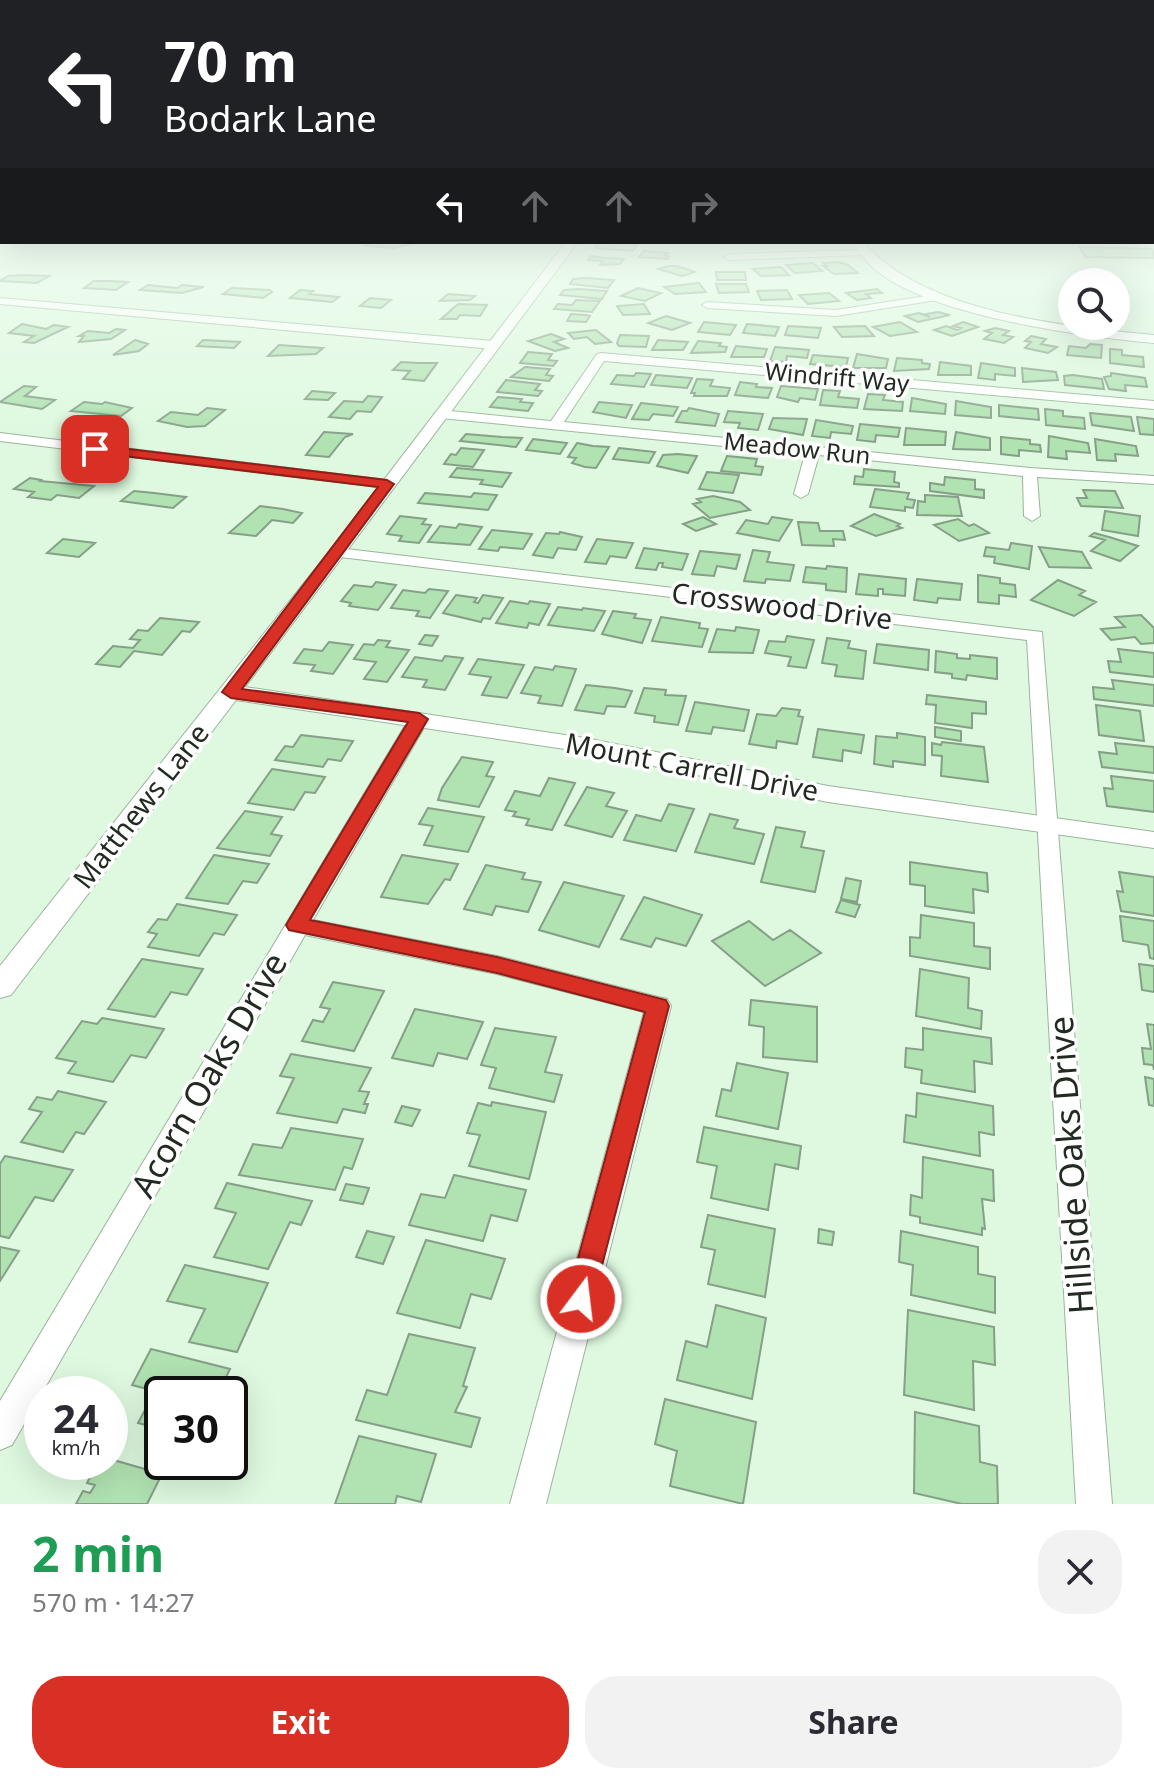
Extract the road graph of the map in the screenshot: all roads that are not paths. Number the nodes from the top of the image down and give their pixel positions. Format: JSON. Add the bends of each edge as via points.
{"nodes":[{"id":1,"x":13,"y":302,"type":"edge"},
{"id":2,"x":526,"y":302,"type":"edge"},
{"id":3,"x":906,"y":302,"type":"edge"},
{"id":4,"x":958,"y":302,"type":"edge"},
{"id":5,"x":707,"y":305,"type":"dead end"},
{"id":6,"x":1154,"y":339,"type":"edge"},
{"id":7,"x":493,"y":345,"type":"junction"},
{"id":8,"x":1154,"y":405,"type":"edge"},
{"id":9,"x":441,"y":414,"type":"junction"},
{"id":10,"x":555,"y":425,"type":"junction"},
{"id":11,"x":0,"y":437,"type":"edge"},
{"id":12,"x":813,"y":451,"type":"junction"},
{"id":13,"x":1030,"y":472,"type":"junction"},
{"id":14,"x":1154,"y":480,"type":"edge"},
{"id":15,"x":387,"y":484,"type":"junction"},
{"id":16,"x":801,"y":494,"type":"dead end"},
{"id":17,"x":1032,"y":516,"type":"dead end"},
{"id":18,"x":338,"y":553,"type":"junction"},
{"id":19,"x":231,"y":692,"type":"junction"},
{"id":20,"x":419,"y":719,"type":"junction"},
{"id":21,"x":1047,"y":825,"type":"junction"},
{"id":22,"x":1154,"y":840,"type":"edge"},
{"id":23,"x":296,"y":925,"type":"junction"},
{"id":24,"x":0,"y":987,"type":"edge"},
{"id":25,"x":0,"y":1433,"type":"edge"},
{"id":26,"x":528,"y":1504,"type":"edge"},
{"id":27,"x":1094,"y":1504,"type":"edge"}],
"edges":[{"from":1,"to":7,"type":"street"},
{"from":2,"to":7,"type":"street","name":"Matthews Lane"},
{"from":3,"to":5,"type":"street","via":[[836,313]]},
{"from":4,"to":6,"type":"street","via":[[1031,322]]},
{"from":7,"to":9,"type":"street","name":"Matthews Lane"},
{"from":8,"to":10,"type":"street","name":"Windrift Way","via":[[601,357]]},
{"from":9,"to":10,"type":"street","name":"Meadow Run"},
{"from":9,"to":15,"type":"street","name":"Matthews Lane"},
{"from":10,"to":12,"type":"street","name":"Meadow Run"},
{"from":11,"to":15,"type":"street"},
{"from":12,"to":13,"type":"street","name":"Meadow Run"},
{"from":12,"to":16,"type":"street"},
{"from":13,"to":14,"type":"street","name":"Meadow Run"},
{"from":13,"to":17,"type":"street"},
{"from":15,"to":18,"type":"street","name":"Matthews Lane"},
{"from":18,"to":19,"type":"street","name":"Matthews Lane"},
{"from":18,"to":21,"type":"street","name":"Crosswood Drive","via":[[1036,636]]},
{"from":19,"to":20,"type":"street","name":"Mount Carrell Drive"},
{"from":19,"to":24,"type":"street","name":"Matthews Lane"},
{"from":20,"to":21,"type":"street","name":"Mount Carrell Drive","via":[[614,750],[828,794]]},
{"from":20,"to":23,"type":"street","name":"Acorn Oaks Drive"},
{"from":21,"to":22,"type":"street","name":"Mount Carrell Drive"},
{"from":21,"to":27,"type":"street","name":"Hillside Oaks Drive"},
{"from":23,"to":25,"type":"street","name":"Acorn Oaks Drive"},
{"from":23,"to":26,"type":"street","via":[[497,965],[658,1006]]}]}
